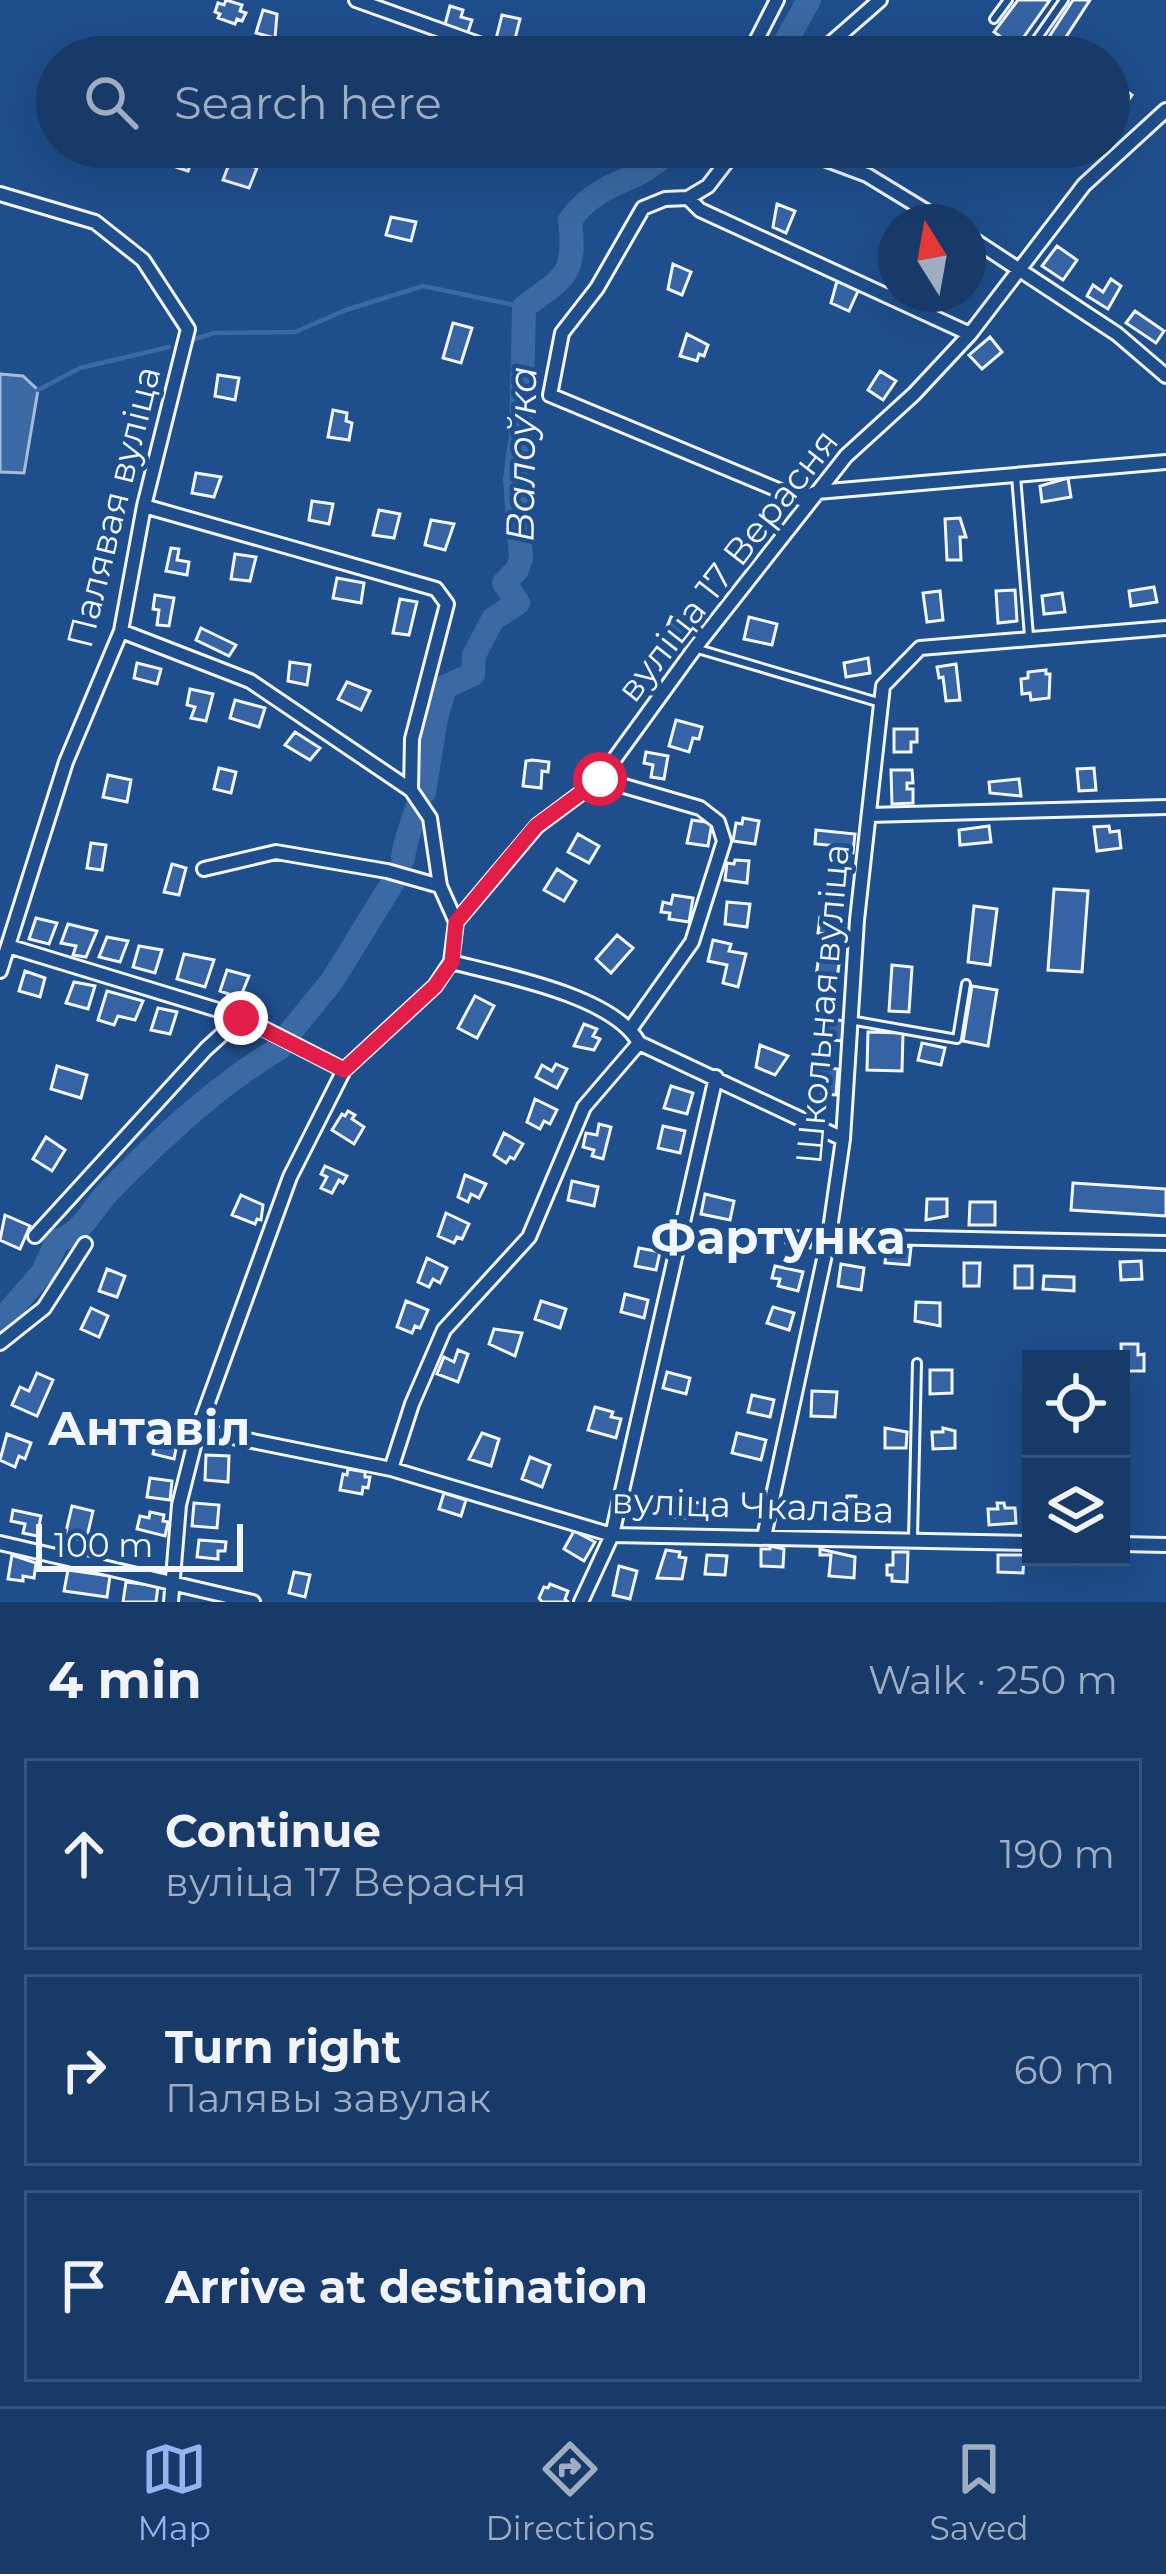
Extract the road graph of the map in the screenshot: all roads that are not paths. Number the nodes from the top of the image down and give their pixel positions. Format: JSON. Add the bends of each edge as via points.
{"nodes":[{"id":1,"x":356,"y":0,"type":"edge"},
{"id":2,"x":777,"y":0,"type":"edge"},
{"id":3,"x":880,"y":0,"type":"edge"},
{"id":4,"x":1008,"y":0,"type":"edge"},
{"id":5,"x":1064,"y":0,"type":"edge"},
{"id":6,"x":994,"y":19,"type":"dead end"},
{"id":7,"x":456,"y":36,"type":"edge"},
{"id":8,"x":759,"y":36,"type":"edge"},
{"id":9,"x":839,"y":36,"type":"edge"},
{"id":10,"x":1038,"y":36,"type":"edge"},
{"id":11,"x":1166,"y":110,"type":"edge"},
{"id":12,"x":1130,"y":143,"type":"edge"},
{"id":13,"x":721,"y":168,"type":"edge"},
{"id":14,"x":846,"y":168,"type":"edge"},
{"id":15,"x":1103,"y":168,"type":"edge"},
{"id":16,"x":0,"y":194,"type":"edge"},
{"id":17,"x":688,"y":198,"type":"junction"},
{"id":18,"x":914,"y":204,"type":"edge"},
{"id":19,"x":986,"y":247,"type":"edge"},
{"id":20,"x":1019,"y":267,"type":"junction"},
{"id":21,"x":970,"y":334,"type":"junction"},
{"id":22,"x":1166,"y":376,"type":"edge"},
{"id":23,"x":1166,"y":462,"type":"edge"},
{"id":24,"x":1016,"y":472,"type":"junction"},
{"id":25,"x":817,"y":492,"type":"junction"},
{"id":26,"x":144,"y":506,"type":"junction"},
{"id":27,"x":1166,"y":628,"type":"edge"},
{"id":28,"x":121,"y":631,"type":"junction"},
{"id":29,"x":1029,"y":640,"type":"junction"},
{"id":30,"x":695,"y":648,"type":"junction"},
{"id":31,"x":882,"y":704,"type":"junction"},
{"id":32,"x":600,"y":779,"type":"junction"},
{"id":33,"x":411,"y":790,"type":"junction"},
{"id":34,"x":1166,"y":807,"type":"edge"},
{"id":35,"x":869,"y":815,"type":"junction"},
{"id":36,"x":203,"y":869,"type":"dead end"},
{"id":37,"x":440,"y":886,"type":"junction"},
{"id":38,"x":456,"y":922,"type":"junction"},
{"id":39,"x":8,"y":946,"type":"junction"},
{"id":40,"x":452,"y":962,"type":"junction"},
{"id":41,"x":0,"y":971,"type":"edge"},
{"id":42,"x":966,"y":984,"type":"dead end"},
{"id":43,"x":241,"y":1018,"type":"junction"},
{"id":44,"x":850,"y":1021,"type":"junction"},
{"id":45,"x":631,"y":1028,"type":"junction"},
{"id":46,"x":640,"y":1043,"type":"junction"},
{"id":47,"x":344,"y":1070,"type":"junction"},
{"id":48,"x":716,"y":1077,"type":"junction"},
{"id":49,"x":843,"y":1139,"type":"junction"},
{"id":50,"x":35,"y":1236,"type":"dead end"},
{"id":51,"x":829,"y":1236,"type":"junction"},
{"id":52,"x":1166,"y":1243,"type":"edge"},
{"id":53,"x":85,"y":1244,"type":"dead end"},
{"id":54,"x":0,"y":1343,"type":"edge"},
{"id":55,"x":917,"y":1363,"type":"dead end"},
{"id":56,"x":198,"y":1430,"type":"junction"},
{"id":57,"x":391,"y":1469,"type":"junction"},
{"id":58,"x":612,"y":1535,"type":"junction"},
{"id":59,"x":764,"y":1537,"type":"junction"},
{"id":60,"x":913,"y":1542,"type":"junction"},
{"id":61,"x":1022,"y":1543,"type":"edge"},
{"id":62,"x":0,"y":1544,"type":"edge"},
{"id":63,"x":1130,"y":1544,"type":"edge"},
{"id":64,"x":1166,"y":1545,"type":"edge"},
{"id":65,"x":174,"y":1582,"type":"junction"},
{"id":66,"x":171,"y":1602,"type":"edge"},
{"id":67,"x":253,"y":1602,"type":"edge"},
{"id":68,"x":580,"y":1602,"type":"edge"}],
"edges":[{"from":1,"to":7,"type":"street"},
{"from":2,"to":8,"type":"street"},
{"from":3,"to":9,"type":"street"},
{"from":4,"to":6,"type":"lane"},
{"from":5,"to":10,"type":"lane"},
{"from":11,"to":12,"type":"street","name":"вуліца 17 Верасня"},
{"from":13,"to":17,"type":"street"},
{"from":14,"to":18,"type":"street"},
{"from":15,"to":20,"type":"street","name":"вуліца 17 Верасня"},
{"from":16,"to":26,"type":"street","name":"Палявая вуліца","via":[[94,222],[143,260],[188,329]]},
{"from":17,"to":21,"type":"street","via":[[700,211]]},
{"from":17,"to":25,"type":"street","via":[[643,208],[562,333],[550,395],[800,499]]},
{"from":19,"to":20,"type":"street"},
{"from":20,"to":21,"type":"street","name":"вуліца 17 Верасня"},
{"from":20,"to":22,"type":"street"},
{"from":21,"to":25,"type":"street","name":"вуліца 17 Верасня"},
{"from":23,"to":24,"type":"street"},
{"from":24,"to":25,"type":"street"},
{"from":24,"to":29,"type":"lane"},
{"from":25,"to":30,"type":"street","name":"вуліца 17 Верасня"},
{"from":26,"to":28,"type":"street","name":"Палявая вуліца"},
{"from":26,"to":33,"type":"street","via":[[436,589],[447,604],[412,739]]},
{"from":27,"to":29,"type":"street"},
{"from":28,"to":33,"type":"street","via":[[250,681]]},
{"from":28,"to":39,"type":"street","name":"Палявая вуліца","via":[[66,762]]},
{"from":29,"to":31,"type":"street","name":"Школьная вуліца","via":[[920,648],[884,686]]},
{"from":30,"to":31,"type":"lane"},
{"from":30,"to":32,"type":"street","name":"вуліца 17 Верасня"},
{"from":31,"to":35,"type":"street","name":"Школьная вуліца"},
{"from":32,"to":38,"type":"street","name":"вуліца 17 Верасня","via":[[536,826]]},
{"from":32,"to":45,"type":"street","via":[[700,808],[718,822],[724,841],[692,942]]},
{"from":33,"to":37,"type":"street","via":[[430,818]]},
{"from":34,"to":35,"type":"street"},
{"from":35,"to":44,"type":"street","name":"Школьная вуліца"},
{"from":36,"to":37,"type":"street","via":[[276,852]]},
{"from":37,"to":38,"type":"street"},
{"from":38,"to":40,"type":"street"},
{"from":39,"to":41,"type":"street","name":"Палявая вуліца"},
{"from":39,"to":43,"type":"street"},
{"from":40,"to":45,"type":"street","via":[[556,988]]},
{"from":40,"to":47,"type":"street"},
{"from":42,"to":44,"type":"lane","via":[[957,1039]]},
{"from":43,"to":47,"type":"street"},
{"from":43,"to":50,"type":"street"},
{"from":44,"to":49,"type":"street","name":"Школьная вуліца"},
{"from":45,"to":46,"type":"street"},
{"from":46,"to":48,"type":"street"},
{"from":46,"to":57,"type":"street","via":[[584,1107],[529,1237],[444,1330]]},
{"from":47,"to":56,"type":"street","via":[[290,1178]]},
{"from":48,"to":49,"type":"street"},
{"from":48,"to":58,"type":"street"},
{"from":49,"to":51,"type":"street","name":"Школьная вуліца"},
{"from":51,"to":52,"type":"street"},
{"from":51,"to":59,"type":"street","name":"Школьная вуліца"},
{"from":53,"to":54,"type":"street","via":[[44,1308]]},
{"from":55,"to":60,"type":"lane"},
{"from":56,"to":57,"type":"street","name":"вуліца Чкалава"},
{"from":56,"to":65,"type":"street","via":[[179,1505]]},
{"from":57,"to":58,"type":"street","name":"вуліца Чкалава"},
{"from":58,"to":59,"type":"street","name":"вуліца Чкалава"},
{"from":58,"to":68,"type":"street"},
{"from":59,"to":60,"type":"street","name":"вуліца Чкалава"},
{"from":60,"to":61,"type":"street","name":"вуліца Чкалава"},
{"from":62,"to":65,"type":"street"},
{"from":63,"to":64,"type":"street"},
{"from":65,"to":66,"type":"street"},
{"from":65,"to":67,"type":"street"}]}
